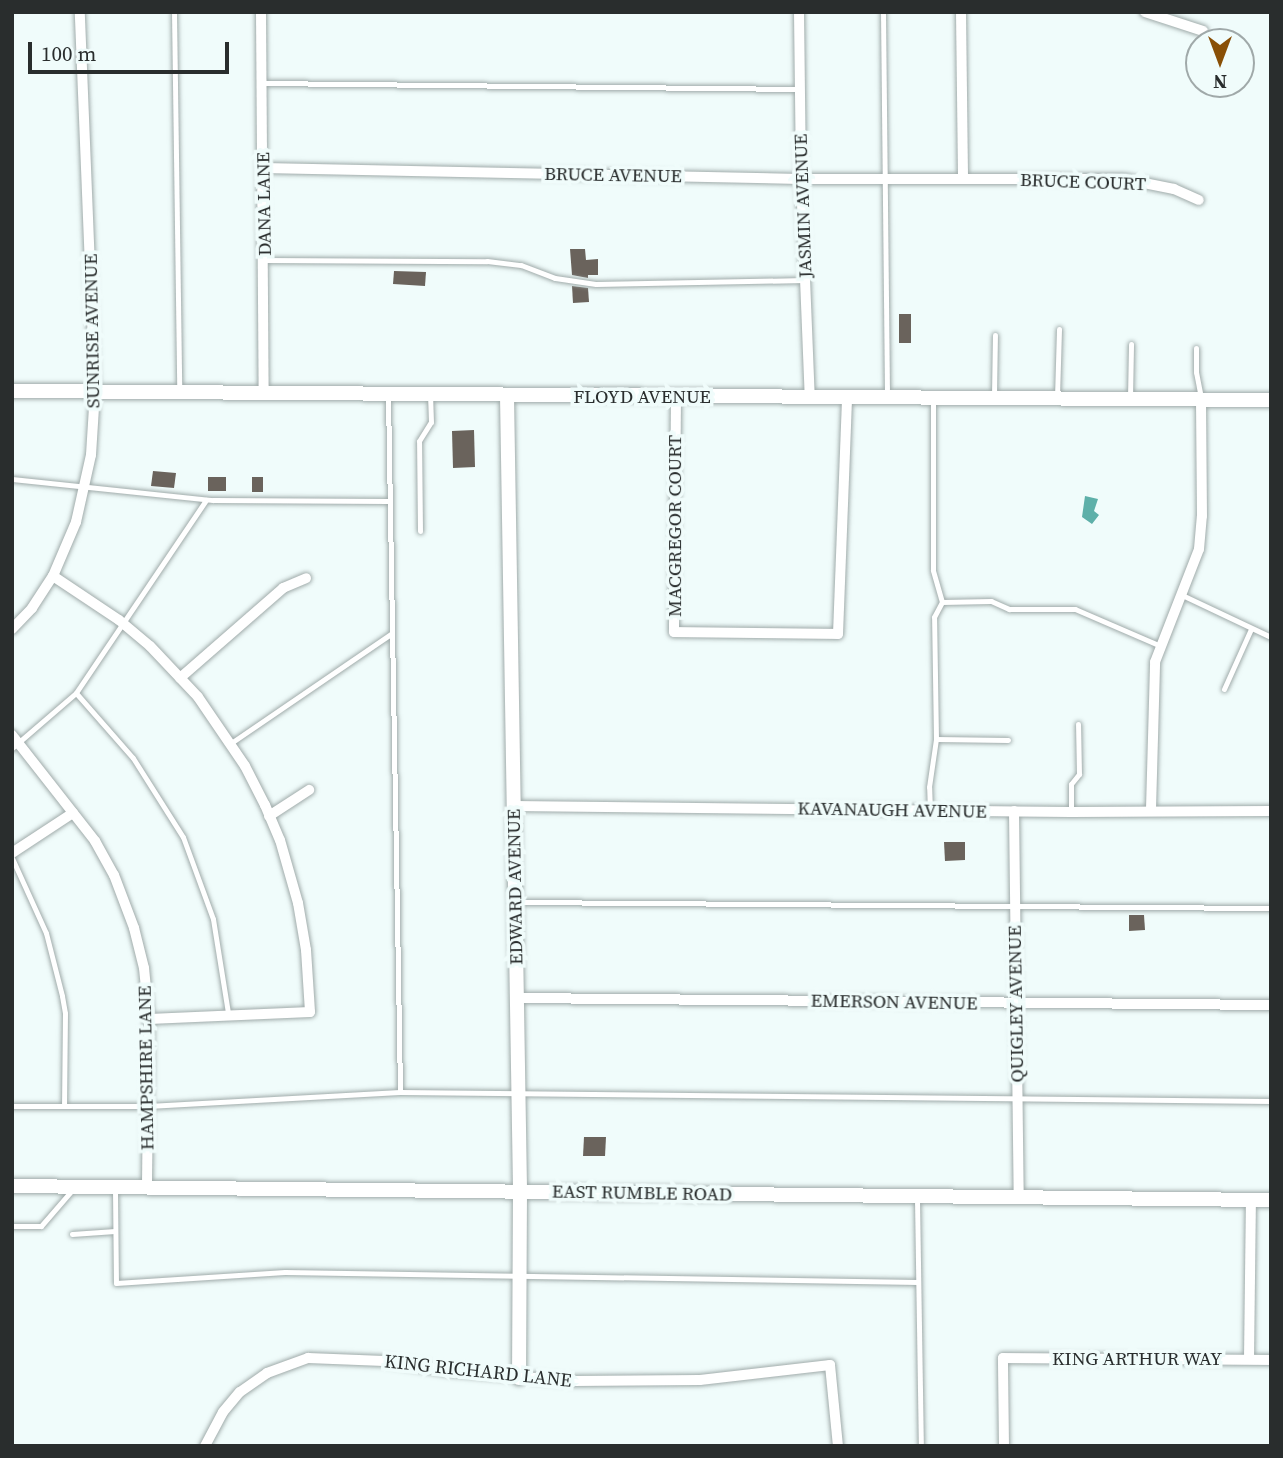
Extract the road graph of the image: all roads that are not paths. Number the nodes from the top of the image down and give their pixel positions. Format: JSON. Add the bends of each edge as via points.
{"nodes":[{"id":1,"x":80,"y":12,"type":"edge"},
{"id":2,"x":174,"y":12,"type":"edge"},
{"id":3,"x":261,"y":12,"type":"edge"},
{"id":4,"x":799,"y":12,"type":"edge"},
{"id":5,"x":883,"y":12,"type":"edge"},
{"id":6,"x":961,"y":12,"type":"edge"},
{"id":7,"x":1145,"y":12,"type":"edge"},
{"id":8,"x":1194,"y":28,"type":"edge"},
{"id":9,"x":262,"y":83,"type":"junction"},
{"id":10,"x":800,"y":89,"type":"junction"},
{"id":11,"x":264,"y":168,"type":"junction"},
{"id":12,"x":801,"y":179,"type":"junction"},
{"id":13,"x":885,"y":179,"type":"junction"},
{"id":14,"x":963,"y":179,"type":"junction"},
{"id":15,"x":1199,"y":200,"type":"dead end"},
{"id":16,"x":265,"y":260,"type":"junction"},
{"id":17,"x":805,"y":280,"type":"junction"},
{"id":18,"x":1059,"y":330,"type":"dead end"},
{"id":19,"x":995,"y":335,"type":"dead end"},
{"id":20,"x":1131,"y":344,"type":"dead end"},
{"id":21,"x":1196,"y":348,"type":"dead end"},
{"id":22,"x":12,"y":391,"type":"edge"},
{"id":23,"x":95,"y":392,"type":"junction"},
{"id":24,"x":179,"y":394,"type":"junction"},
{"id":25,"x":264,"y":395,"type":"junction"},
{"id":26,"x":387,"y":396,"type":"junction"},
{"id":27,"x":430,"y":396,"type":"junction"},
{"id":28,"x":507,"y":396,"type":"junction"},
{"id":29,"x":676,"y":397,"type":"junction"},
{"id":30,"x":847,"y":398,"type":"junction"},
{"id":31,"x":887,"y":398,"type":"junction"},
{"id":32,"x":1130,"y":398,"type":"junction"},
{"id":33,"x":1201,"y":398,"type":"junction"},
{"id":34,"x":810,"y":399,"type":"junction"},
{"id":35,"x":933,"y":399,"type":"junction"},
{"id":36,"x":994,"y":400,"type":"junction"},
{"id":37,"x":1057,"y":400,"type":"junction"},
{"id":38,"x":1271,"y":400,"type":"edge"},
{"id":39,"x":12,"y":479,"type":"edge"},
{"id":40,"x":86,"y":485,"type":"junction"},
{"id":41,"x":206,"y":500,"type":"junction"},
{"id":42,"x":388,"y":501,"type":"junction"},
{"id":43,"x":420,"y":531,"type":"dead end"},
{"id":44,"x":53,"y":576,"type":"junction"},
{"id":45,"x":306,"y":578,"type":"dead end"},
{"id":46,"x":1182,"y":595,"type":"junction"},
{"id":47,"x":942,"y":602,"type":"junction"},
{"id":48,"x":123,"y":624,"type":"junction"},
{"id":49,"x":12,"y":629,"type":"edge"},
{"id":50,"x":1251,"y":629,"type":"junction"},
{"id":51,"x":391,"y":634,"type":"junction"},
{"id":52,"x":1271,"y":637,"type":"edge"},
{"id":53,"x":1161,"y":646,"type":"junction"},
{"id":54,"x":180,"y":678,"type":"junction"},
{"id":55,"x":1224,"y":689,"type":"dead end"},
{"id":56,"x":76,"y":692,"type":"junction"},
{"id":57,"x":1079,"y":724,"type":"dead end"},
{"id":58,"x":936,"y":739,"type":"junction"},
{"id":59,"x":1008,"y":740,"type":"dead end"},
{"id":60,"x":14,"y":742,"type":"edge"},
{"id":61,"x":231,"y":743,"type":"junction"},
{"id":62,"x":309,"y":790,"type":"dead end"},
{"id":63,"x":513,"y":806,"type":"junction"},
{"id":64,"x":1151,"y":809,"type":"junction"},
{"id":65,"x":930,"y":811,"type":"junction"},
{"id":66,"x":1014,"y":811,"type":"junction"},
{"id":67,"x":1271,"y":811,"type":"edge"},
{"id":68,"x":1071,"y":812,"type":"junction"},
{"id":69,"x":73,"y":813,"type":"junction"},
{"id":70,"x":270,"y":816,"type":"junction"},
{"id":71,"x":12,"y":855,"type":"edge"},
{"id":72,"x":515,"y":902,"type":"junction"},
{"id":73,"x":1015,"y":906,"type":"junction"},
{"id":74,"x":1271,"y":908,"type":"edge"},
{"id":75,"x":517,"y":998,"type":"junction"},
{"id":76,"x":1016,"y":1003,"type":"junction"},
{"id":77,"x":1271,"y":1005,"type":"edge"},
{"id":78,"x":228,"y":1013,"type":"junction"},
{"id":79,"x":149,"y":1019,"type":"junction"},
{"id":80,"x":400,"y":1092,"type":"junction"},
{"id":81,"x":518,"y":1093,"type":"junction"},
{"id":82,"x":1018,"y":1099,"type":"junction"},
{"id":83,"x":1271,"y":1101,"type":"edge"},
{"id":84,"x":148,"y":1105,"type":"junction"},
{"id":85,"x":12,"y":1106,"type":"edge"},
{"id":86,"x":64,"y":1106,"type":"junction"},
{"id":87,"x":12,"y":1186,"type":"edge"},
{"id":88,"x":75,"y":1187,"type":"junction"},
{"id":89,"x":115,"y":1187,"type":"junction"},
{"id":90,"x":147,"y":1187,"type":"junction"},
{"id":91,"x":520,"y":1191,"type":"junction"},
{"id":92,"x":917,"y":1196,"type":"junction"},
{"id":93,"x":1019,"y":1197,"type":"junction"},
{"id":94,"x":1251,"y":1200,"type":"junction"},
{"id":95,"x":1271,"y":1200,"type":"edge"},
{"id":96,"x":12,"y":1226,"type":"edge"},
{"id":97,"x":115,"y":1231,"type":"junction"},
{"id":98,"x":72,"y":1234,"type":"dead end"},
{"id":99,"x":519,"y":1277,"type":"junction"},
{"id":100,"x":919,"y":1282,"type":"junction"},
{"id":101,"x":1249,"y":1359,"type":"junction"},
{"id":102,"x":1271,"y":1360,"type":"edge"},
{"id":103,"x":519,"y":1378,"type":"junction"},
{"id":104,"x":205,"y":1446,"type":"edge"},
{"id":105,"x":838,"y":1446,"type":"edge"},
{"id":106,"x":921,"y":1446,"type":"edge"},
{"id":107,"x":1004,"y":1446,"type":"edge"}],
"edges":[{"from":1,"to":23,"type":"street","name":"SUNRISE AVENUE"},
{"from":2,"to":24,"type":"lane"},
{"from":3,"to":9,"type":"street","name":"DANA LANE"},
{"from":4,"to":10,"type":"street","name":"JASMIN AVENUE"},
{"from":5,"to":13,"type":"lane"},
{"from":6,"to":14,"type":"street"},
{"from":7,"to":8,"type":"street"},
{"from":9,"to":10,"type":"lane"},
{"from":9,"to":11,"type":"street","name":"DANA LANE"},
{"from":10,"to":12,"type":"street","name":"JASMIN AVENUE"},
{"from":11,"to":12,"type":"street","name":"BRUCE AVENUE"},
{"from":11,"to":16,"type":"street","name":"DANA LANE"},
{"from":12,"to":13,"type":"street","name":"BRUCE AVENUE"},
{"from":12,"to":17,"type":"street","name":"JASMIN AVENUE"},
{"from":13,"to":14,"type":"street","name":"BRUCE AVENUE"},
{"from":13,"to":31,"type":"lane"},
{"from":14,"to":15,"type":"street","name":"BRUCE COURT","via":[[1124,179],[1163,186]]},
{"from":16,"to":17,"type":"lane","via":[[487,261],[596,284]]},
{"from":16,"to":25,"type":"street","name":"DANA LANE"},
{"from":17,"to":34,"type":"street","name":"JASMIN AVENUE"},
{"from":18,"to":37,"type":"lane"},
{"from":19,"to":36,"type":"lane"},
{"from":20,"to":32,"type":"lane"},
{"from":21,"to":33,"type":"lane"},
{"from":22,"to":23,"type":"street","name":"FLOYD AVENUE"},
{"from":23,"to":24,"type":"street","name":"FLOYD AVENUE"},
{"from":23,"to":40,"type":"street","name":"SUNRISE AVENUE"},
{"from":24,"to":25,"type":"street","name":"FLOYD AVENUE"},
{"from":25,"to":26,"type":"street","name":"FLOYD AVENUE"},
{"from":26,"to":27,"type":"street","name":"FLOYD AVENUE"},
{"from":26,"to":42,"type":"lane"},
{"from":27,"to":28,"type":"street","name":"FLOYD AVENUE"},
{"from":27,"to":43,"type":"lane","via":[[431,422],[419,442]]},
{"from":28,"to":29,"type":"street","name":"FLOYD AVENUE"},
{"from":28,"to":63,"type":"street","name":"EDWARD AVENUE"},
{"from":29,"to":30,"type":"street","name":"MACGREGOR COURT","via":[[674,632],[838,634]]},
{"from":29,"to":34,"type":"street","name":"FLOYD AVENUE"},
{"from":30,"to":31,"type":"street","name":"FLOYD AVENUE"},
{"from":30,"to":34,"type":"street","name":"FLOYD AVENUE"},
{"from":31,"to":35,"type":"street","name":"FLOYD AVENUE"},
{"from":32,"to":33,"type":"street","name":"FLOYD AVENUE"},
{"from":32,"to":37,"type":"street","name":"FLOYD AVENUE"},
{"from":33,"to":38,"type":"street","name":"FLOYD AVENUE"},
{"from":33,"to":46,"type":"street","via":[[1199,548]]},
{"from":35,"to":36,"type":"street","name":"FLOYD AVENUE"},
{"from":35,"to":47,"type":"lane","via":[[933,570]]},
{"from":36,"to":37,"type":"street","name":"FLOYD AVENUE"},
{"from":39,"to":40,"type":"lane"},
{"from":40,"to":41,"type":"lane"},
{"from":40,"to":44,"type":"street","name":"SUNRISE AVENUE"},
{"from":41,"to":42,"type":"lane"},
{"from":41,"to":48,"type":"lane"},
{"from":42,"to":51,"type":"lane"},
{"from":44,"to":48,"type":"street"},
{"from":44,"to":49,"type":"street","name":"SUNRISE AVENUE"},
{"from":45,"to":54,"type":"street","via":[[283,588]]},
{"from":46,"to":50,"type":"lane"},
{"from":46,"to":53,"type":"street"},
{"from":47,"to":53,"type":"lane","via":[[990,601],[1009,609],[1075,609]]},
{"from":47,"to":58,"type":"lane","via":[[934,617]]},
{"from":48,"to":54,"type":"street"},
{"from":48,"to":56,"type":"lane"},
{"from":50,"to":52,"type":"lane"},
{"from":50,"to":55,"type":"lane"},
{"from":51,"to":61,"type":"lane"},
{"from":51,"to":80,"type":"lane"},
{"from":53,"to":64,"type":"street","via":[[1153,681]]},
{"from":54,"to":61,"type":"street"},
{"from":56,"to":60,"type":"lane"},
{"from":56,"to":78,"type":"lane","via":[[133,758],[183,837],[213,919]]},
{"from":57,"to":68,"type":"lane","via":[[1079,774],[1071,784]]},
{"from":58,"to":59,"type":"lane"},
{"from":58,"to":65,"type":"lane"},
{"from":60,"to":69,"type":"street","name":"HAMPSHIRE LANE"},
{"from":61,"to":70,"type":"street"},
{"from":62,"to":70,"type":"street"},
{"from":63,"to":65,"type":"street","name":"KAVANAUGH AVENUE"},
{"from":63,"to":72,"type":"street","name":"EDWARD AVENUE"},
{"from":64,"to":67,"type":"street","name":"KAVANAUGH AVENUE"},
{"from":64,"to":68,"type":"street","name":"KAVANAUGH AVENUE"},
{"from":65,"to":66,"type":"street","name":"KAVANAUGH AVENUE"},
{"from":66,"to":68,"type":"street","name":"KAVANAUGH AVENUE"},
{"from":66,"to":73,"type":"street","name":"QUIGLEY AVENUE"},
{"from":69,"to":71,"type":"street"},
{"from":69,"to":79,"type":"street","name":"HAMPSHIRE LANE","via":[[114,875],[130,917],[144,968]]},
{"from":70,"to":78,"type":"street","via":[[298,903],[310,1012]]},
{"from":71,"to":86,"type":"lane","via":[[46,933],[62,996]]},
{"from":72,"to":73,"type":"lane"},
{"from":72,"to":75,"type":"street","name":"EDWARD AVENUE"},
{"from":73,"to":74,"type":"lane"},
{"from":73,"to":76,"type":"street","name":"QUIGLEY AVENUE"},
{"from":75,"to":76,"type":"street","name":"EMERSON AVENUE"},
{"from":75,"to":81,"type":"street","name":"EDWARD AVENUE"},
{"from":76,"to":77,"type":"street","name":"EMERSON AVENUE"},
{"from":76,"to":82,"type":"street","name":"QUIGLEY AVENUE"},
{"from":78,"to":79,"type":"street"},
{"from":79,"to":84,"type":"street","name":"HAMPSHIRE LANE"},
{"from":80,"to":81,"type":"lane"},
{"from":80,"to":84,"type":"lane"},
{"from":81,"to":82,"type":"lane"},
{"from":81,"to":91,"type":"street","name":"EDWARD AVENUE"},
{"from":82,"to":83,"type":"lane"},
{"from":82,"to":93,"type":"street","name":"QUIGLEY AVENUE"},
{"from":84,"to":86,"type":"lane"},
{"from":84,"to":90,"type":"street","name":"HAMPSHIRE LANE"},
{"from":85,"to":86,"type":"lane"},
{"from":87,"to":88,"type":"street","name":"EAST RUMBLE ROAD"},
{"from":88,"to":89,"type":"street","name":"EAST RUMBLE ROAD"},
{"from":88,"to":96,"type":"lane","via":[[41,1226]]},
{"from":89,"to":90,"type":"street","name":"EAST RUMBLE ROAD"},
{"from":89,"to":97,"type":"lane"},
{"from":90,"to":91,"type":"street","name":"EAST RUMBLE ROAD"},
{"from":91,"to":92,"type":"street","name":"EAST RUMBLE ROAD"},
{"from":91,"to":99,"type":"street","name":"EDWARD AVENUE"},
{"from":92,"to":93,"type":"street","name":"EAST RUMBLE ROAD"},
{"from":92,"to":100,"type":"lane"},
{"from":93,"to":94,"type":"street","name":"EAST RUMBLE ROAD"},
{"from":94,"to":95,"type":"street","name":"EAST RUMBLE ROAD"},
{"from":94,"to":101,"type":"street"},
{"from":97,"to":98,"type":"lane"},
{"from":97,"to":99,"type":"lane","via":[[116,1283],[285,1272]]},
{"from":99,"to":100,"type":"lane"},
{"from":99,"to":103,"type":"street","name":"EDWARD AVENUE"},
{"from":100,"to":106,"type":"lane"},
{"from":101,"to":102,"type":"street","name":"KING ARTHUR WAY"},
{"from":101,"to":107,"type":"street","name":"KING ARTHUR WAY","via":[[1003,1358]]},
{"from":103,"to":104,"type":"street","name":"KING RICHARD LANE","via":[[384,1361],[307,1358],[267,1373],[240,1392]]},
{"from":103,"to":105,"type":"street","name":"KING RICHARD LANE","via":[[700,1380],[830,1365]]}]}
